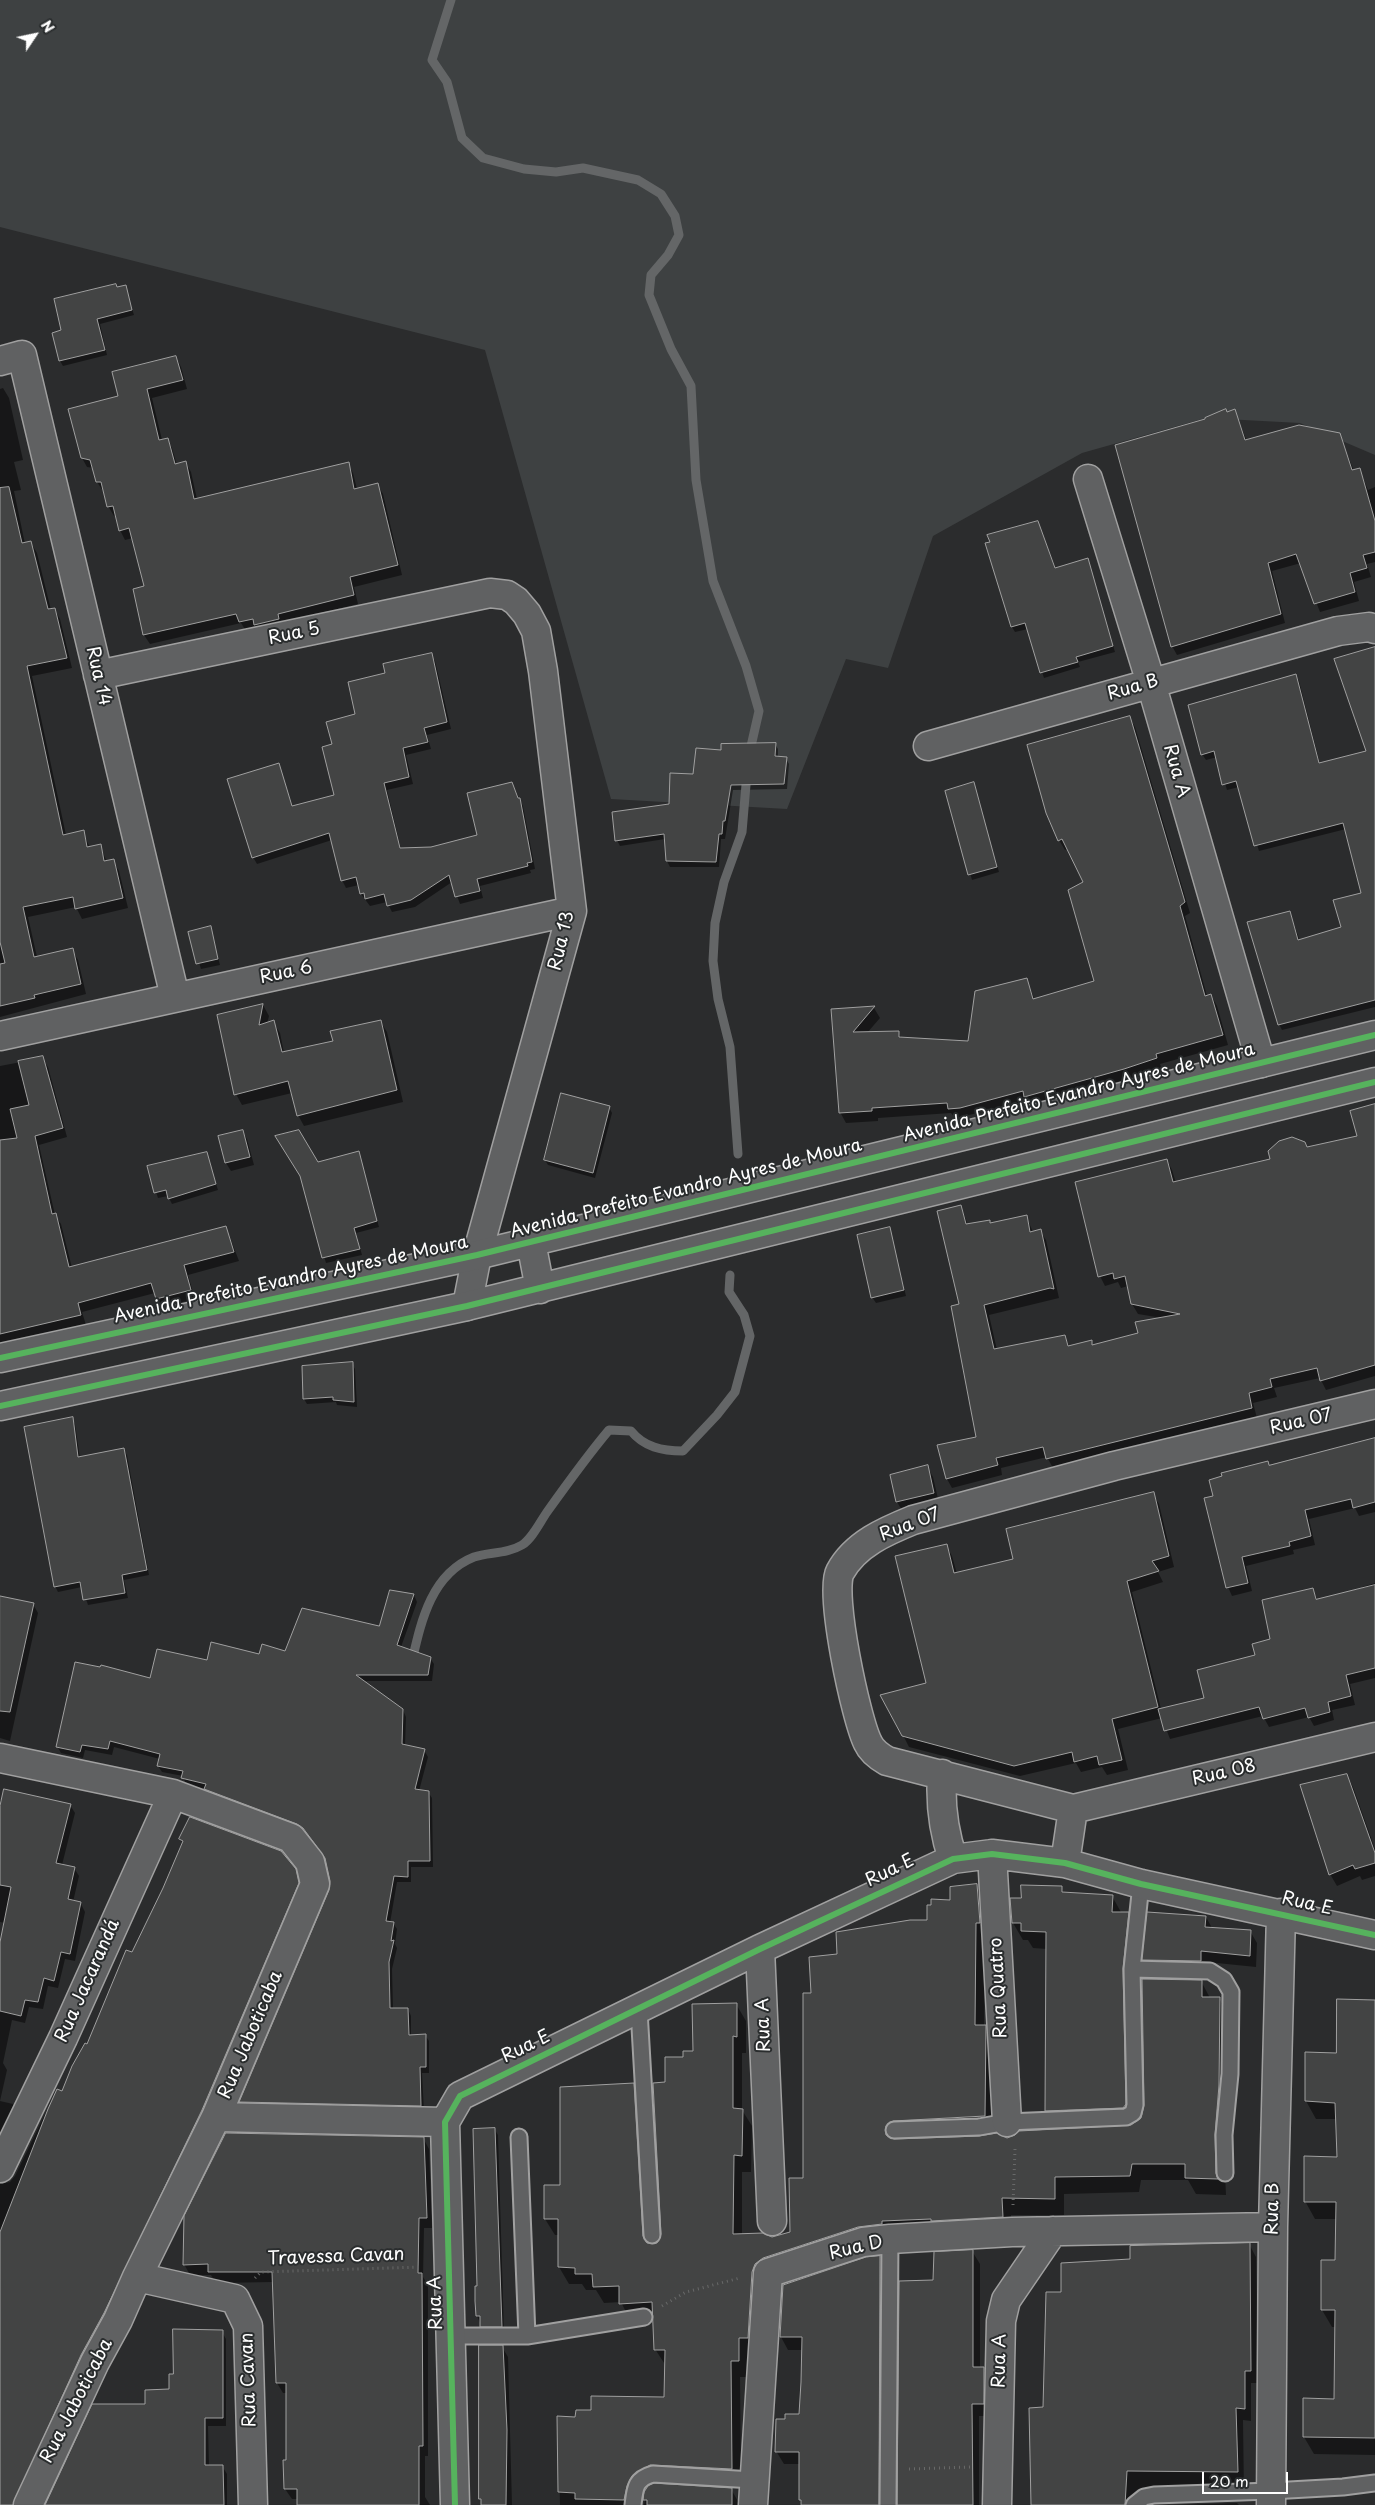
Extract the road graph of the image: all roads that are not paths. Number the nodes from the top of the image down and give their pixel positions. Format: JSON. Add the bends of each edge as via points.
{"nodes":[{"id":1,"x":11,"y":358,"type":"edge"},
{"id":2,"x":1088,"y":479,"type":"dead end"},
{"id":3,"x":490,"y":593,"type":"joint"},
{"id":4,"x":1375,"y":629,"type":"edge"},
{"id":5,"x":98,"y":675,"type":"junction"},
{"id":6,"x":1151,"y":683,"type":"junction"},
{"id":7,"x":928,"y":746,"type":"dead end"},
{"id":8,"x":572,"y":911,"type":"junction"},
{"id":9,"x":175,"y":997,"type":"junction"},
{"id":10,"x":1375,"y":1034,"type":"edge"},
{"id":11,"x":0,"y":1036,"type":"edge"},
{"id":12,"x":1261,"y":1063,"type":"junction"},
{"id":13,"x":1375,"y":1082,"type":"edge"},
{"id":14,"x":531,"y":1242,"type":"junction"},
{"id":15,"x":477,"y":1255,"type":"junction"},
{"id":16,"x":540,"y":1289,"type":"junction"},
{"id":17,"x":467,"y":1306,"type":"junction"},
{"id":18,"x":0,"y":1358,"type":"edge"},
{"id":19,"x":1375,"y":1404,"type":"edge"},
{"id":20,"x":0,"y":1406,"type":"edge"},
{"id":21,"x":1375,"y":1737,"type":"edge"},
{"id":22,"x":0,"y":1758,"type":"edge"},
{"id":23,"x":942,"y":1774,"type":"junction"},
{"id":24,"x":173,"y":1794,"type":"junction"},
{"id":25,"x":1073,"y":1809,"type":"junction"},
{"id":26,"x":992,"y":1854,"type":"junction"},
{"id":27,"x":953,"y":1859,"type":"junction"},
{"id":28,"x":1065,"y":1863,"type":"junction"},
{"id":29,"x":1141,"y":1884,"type":"junction"},
{"id":30,"x":1281,"y":1913,"type":"junction"},
{"id":31,"x":1375,"y":1935,"type":"edge"},
{"id":32,"x":760,"y":1949,"type":"junction"},
{"id":33,"x":1132,"y":1969,"type":"junction"},
{"id":34,"x":639,"y":2010,"type":"junction"},
{"id":35,"x":450,"y":2112,"type":"junction"},
{"id":36,"x":216,"y":2117,"type":"junction"},
{"id":37,"x":1007,"y":2122,"type":"junction"},
{"id":38,"x":894,"y":2130,"type":"dead end"},
{"id":39,"x":519,"y":2137,"type":"dead end"},
{"id":40,"x":0,"y":2168,"type":"edge"},
{"id":41,"x":1224,"y":2174,"type":"dead end"},
{"id":42,"x":772,"y":2221,"type":"dead end"},
{"id":43,"x":1273,"y":2227,"type":"junction"},
{"id":44,"x":1053,"y":2231,"type":"junction"},
{"id":45,"x":652,"y":2235,"type":"dead end"},
{"id":46,"x":890,"y":2239,"type":"junction"},
{"id":47,"x":137,"y":2277,"type":"junction"},
{"id":48,"x":644,"y":2317,"type":"road end"},
{"id":49,"x":452,"y":2336,"type":"junction"},
{"id":50,"x":527,"y":2336,"type":"junction"},
{"id":51,"x":1375,"y":2483,"type":"edge"},
{"id":52,"x":753,"y":2493,"type":"edge"},
{"id":53,"x":1271,"y":2498,"type":"edge"},
{"id":54,"x":28,"y":2505,"type":"edge"},
{"id":55,"x":253,"y":2505,"type":"edge"},
{"id":56,"x":455,"y":2505,"type":"edge"},
{"id":57,"x":633,"y":2505,"type":"edge"},
{"id":58,"x":888,"y":2505,"type":"edge"},
{"id":59,"x":998,"y":2505,"type":"edge"},
{"id":60,"x":1134,"y":2505,"type":"edge"}],
"edges":[{"from":1,"to":5,"type":"street","name":"Rua 14"},
{"from":2,"to":6,"type":"street","name":"Rua A"},
{"from":3,"to":5,"type":"street","name":"Rua 5"},
{"from":3,"to":8,"type":"street","name":"Rua 13","via":[[507,595],[516,601],[536,631]]},
{"from":4,"to":6,"type":"street","name":"Rua B","via":[[1369,626],[1338,631]]},
{"from":5,"to":9,"type":"street","name":"Rua 14"},
{"from":6,"to":7,"type":"street","name":"Rua B"},
{"from":6,"to":12,"type":"street","name":"Rua A"},
{"from":8,"to":9,"type":"street","name":"Rua 6"},
{"from":8,"to":15,"type":"street","name":"Rua 13"},
{"from":9,"to":11,"type":"street","name":"Rua 6"},
{"from":10,"to":12,"type":"street","name":"Avenida Prefeito Evandro Ayres de Moura"},
{"from":12,"to":14,"type":"street","name":"Avenida Prefeito Evandro Ayres de Moura"},
{"from":13,"to":16,"type":"street"},
{"from":14,"to":15,"type":"street","name":"Avenida Prefeito Evandro Ayres de Moura"},
{"from":14,"to":16,"type":"street"},
{"from":15,"to":17,"type":"street","name":"Rua 13"},
{"from":15,"to":18,"type":"street","name":"Avenida Prefeito Evandro Ayres de Moura"},
{"from":16,"to":17,"type":"street"},
{"from":17,"to":20,"type":"street"},
{"from":19,"to":23,"type":"street","name":"Rua 07","via":[[1114,1466],[913,1520],[883,1532],[859,1549],[839,1573],[838,1613],[862,1730],[868,1745],[887,1761]]},
{"from":21,"to":25,"type":"street","name":"Rua 08"},
{"from":22,"to":24,"type":"street","name":"Rua Jaboticaba"},
{"from":23,"to":25,"type":"street","name":"Rua 07"},
{"from":23,"to":27,"type":"street","via":[[940,1801]]},
{"from":24,"to":36,"type":"street","name":"Rua Jaboticaba","via":[[291,1838],[310,1862],[315,1884]]},
{"from":24,"to":40,"type":"street","name":"Rua Jacarandá","via":[[63,2038]]},
{"from":25,"to":28,"type":"street"},
{"from":26,"to":27,"type":"street","name":"Rua E"},
{"from":26,"to":28,"type":"street","name":"Rua E"},
{"from":26,"to":37,"type":"street","name":"Rua Quatro"},
{"from":27,"to":32,"type":"street","name":"Rua E"},
{"from":28,"to":29,"type":"street","name":"Rua E"},
{"from":29,"to":30,"type":"street","name":"Rua E"},
{"from":29,"to":33,"type":"lane"},
{"from":30,"to":31,"type":"street","name":"Rua E"},
{"from":30,"to":43,"type":"street","name":"Rua B"},
{"from":32,"to":34,"type":"street","name":"Rua E"},
{"from":32,"to":42,"type":"street","name":"Rua A"},
{"from":33,"to":37,"type":"lane","via":[[1133,2113],[1118,2117]]},
{"from":33,"to":41,"type":"lane","via":[[1210,1971],[1224,1980],[1231,1992]]},
{"from":34,"to":35,"type":"street","name":"Rua E","via":[[466,2093]]},
{"from":34,"to":45,"type":"lane"},
{"from":35,"to":36,"type":"street"},
{"from":35,"to":49,"type":"street","name":"Rua A"},
{"from":36,"to":47,"type":"street","name":"Rua Jaboticaba"},
{"from":37,"to":38,"type":"lane","via":[[980,2127]]},
{"from":39,"to":50,"type":"lane"},
{"from":43,"to":44,"type":"street","name":"Rua D"},
{"from":43,"to":53,"type":"street","name":"Rua B"},
{"from":44,"to":46,"type":"street","name":"Rua D"},
{"from":44,"to":59,"type":"street","name":"Rua A","via":[[1006,2300],[1001,2321]]},
{"from":46,"to":52,"type":"street","name":"Rua D","via":[[863,2242],[768,2273]]},
{"from":46,"to":58,"type":"lane"},
{"from":47,"to":54,"type":"street","name":"Rua Jaboticaba"},
{"from":47,"to":55,"type":"street","name":"Rua Cavan","via":[[235,2299],[248,2326]]},
{"from":48,"to":50,"type":"lane"},
{"from":49,"to":50,"type":"lane"},
{"from":49,"to":56,"type":"street","name":"Rua A"},
{"from":51,"to":53,"type":"lane"},
{"from":52,"to":57,"type":"lane","via":[[653,2474],[643,2477],[635,2485]]},
{"from":53,"to":60,"type":"lane","via":[[1154,2495],[1144,2497]]}]}
